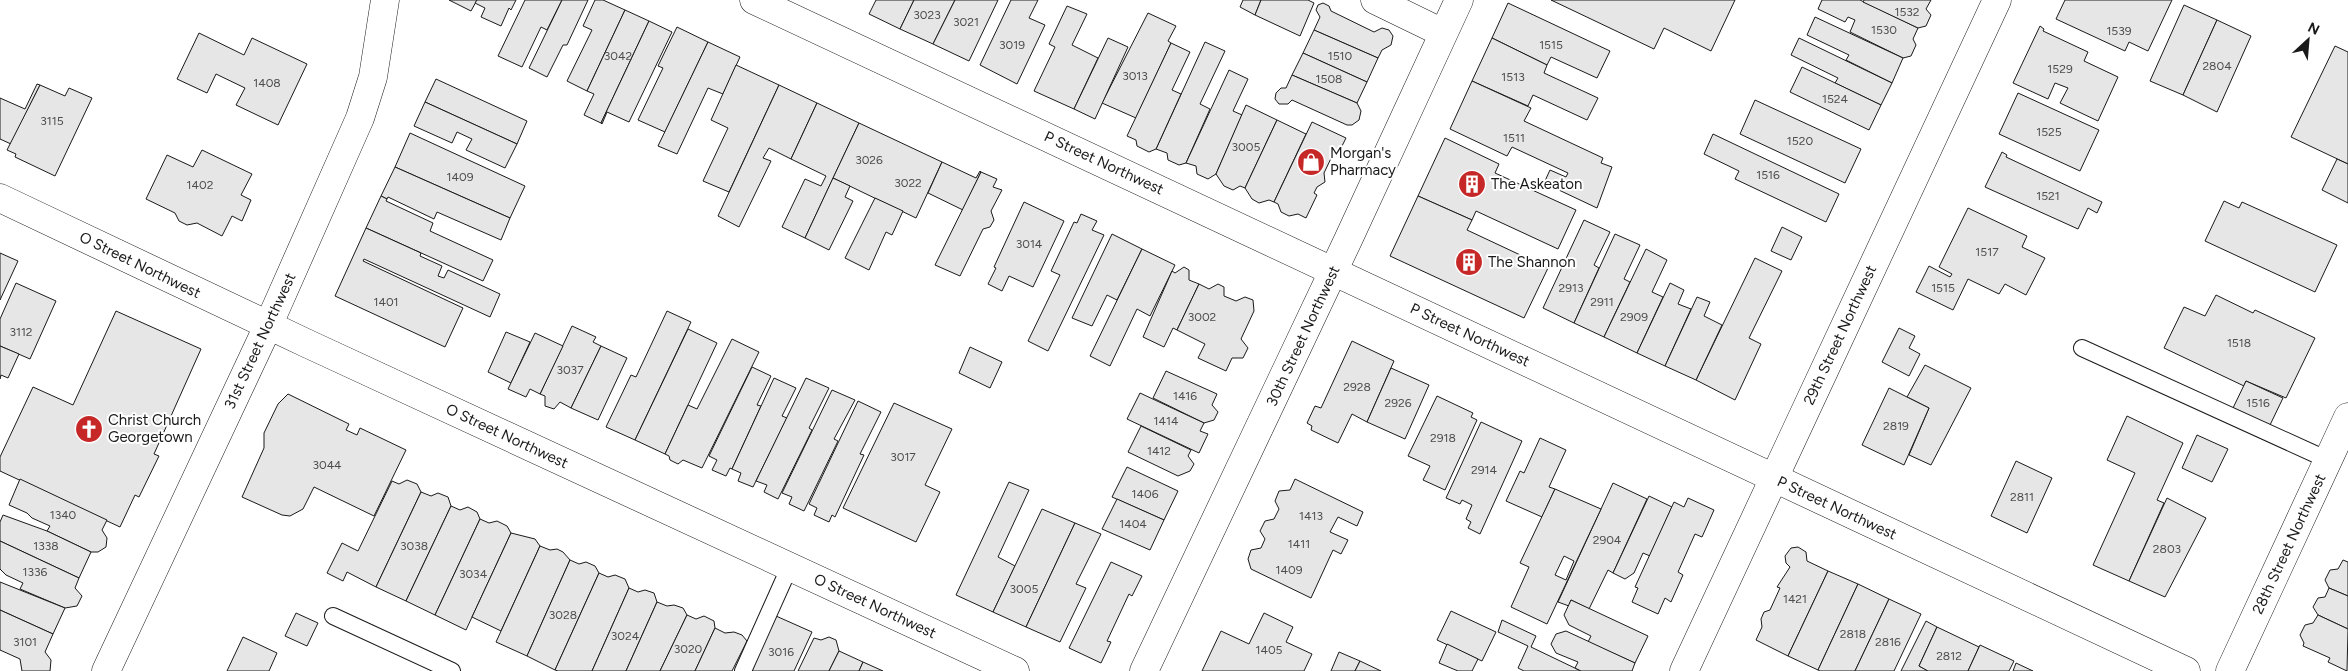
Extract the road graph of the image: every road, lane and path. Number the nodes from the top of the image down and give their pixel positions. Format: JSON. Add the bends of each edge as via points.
{"nodes":[{"id":1,"x":385,"y":0,"type":"edge"},
{"id":2,"x":754,"y":0,"type":"edge"},
{"id":3,"x":1375,"y":0,"type":"edge"},
{"id":4,"x":1459,"y":0,"type":"edge"},
{"id":5,"x":1997,"y":0,"type":"edge"},
{"id":6,"x":1443,"y":33,"type":"junction"},
{"id":7,"x":0,"y":198,"type":"edge"},
{"id":8,"x":1334,"y":271,"type":"junction"},
{"id":9,"x":268,"y":326,"type":"junction"},
{"id":10,"x":2082,"y":348,"type":"dead end"},
{"id":11,"x":2348,"y":417,"type":"edge"},
{"id":12,"x":2328,"y":460,"type":"junction"},
{"id":13,"x":1773,"y":478,"type":"junction"},
{"id":14,"x":790,"y":566,"type":"junction"},
{"id":15,"x":333,"y":616,"type":"dead end"},
{"id":16,"x":106,"y":671,"type":"edge"},
{"id":17,"x":452,"y":671,"type":"edge"},
{"id":18,"x":743,"y":671,"type":"edge"},
{"id":19,"x":1016,"y":671,"type":"edge"},
{"id":20,"x":1144,"y":671,"type":"edge"},
{"id":21,"x":1684,"y":671,"type":"edge"},
{"id":22,"x":2186,"y":671,"type":"edge"},
{"id":23,"x":2230,"y":671,"type":"edge"}],
"edges":[{"from":1,"to":9,"type":"street","name":"31st Street Northwest","via":[[368,96]]},
{"from":2,"to":8,"type":"street","name":"P Street Northwest"},
{"from":3,"to":6,"type":"street"},
{"from":4,"to":6,"type":"street","name":"30th Street Northwest"},
{"from":5,"to":13,"type":"street","name":"29th Street Northwest"},
{"from":6,"to":8,"type":"street","name":"30th Street Northwest"},
{"from":7,"to":9,"type":"street","name":"O Street Northwest"},
{"from":8,"to":13,"type":"street","name":"P Street Northwest"},
{"from":8,"to":20,"type":"street","name":"30th Street Northwest"},
{"from":9,"to":14,"type":"street","name":"O Street Northwest"},
{"from":9,"to":16,"type":"street","name":"31st Street Northwest"},
{"from":10,"to":12,"type":"lane"},
{"from":11,"to":12,"type":"street","name":"28th Street Northwest"},
{"from":12,"to":23,"type":"street","name":"28th Street Northwest"},
{"from":13,"to":21,"type":"street","name":"29th Street Northwest"},
{"from":13,"to":22,"type":"street","name":"P Street Northwest"},
{"from":14,"to":18,"type":"lane"},
{"from":14,"to":19,"type":"street","name":"O Street Northwest"},
{"from":15,"to":17,"type":"lane"}]}
